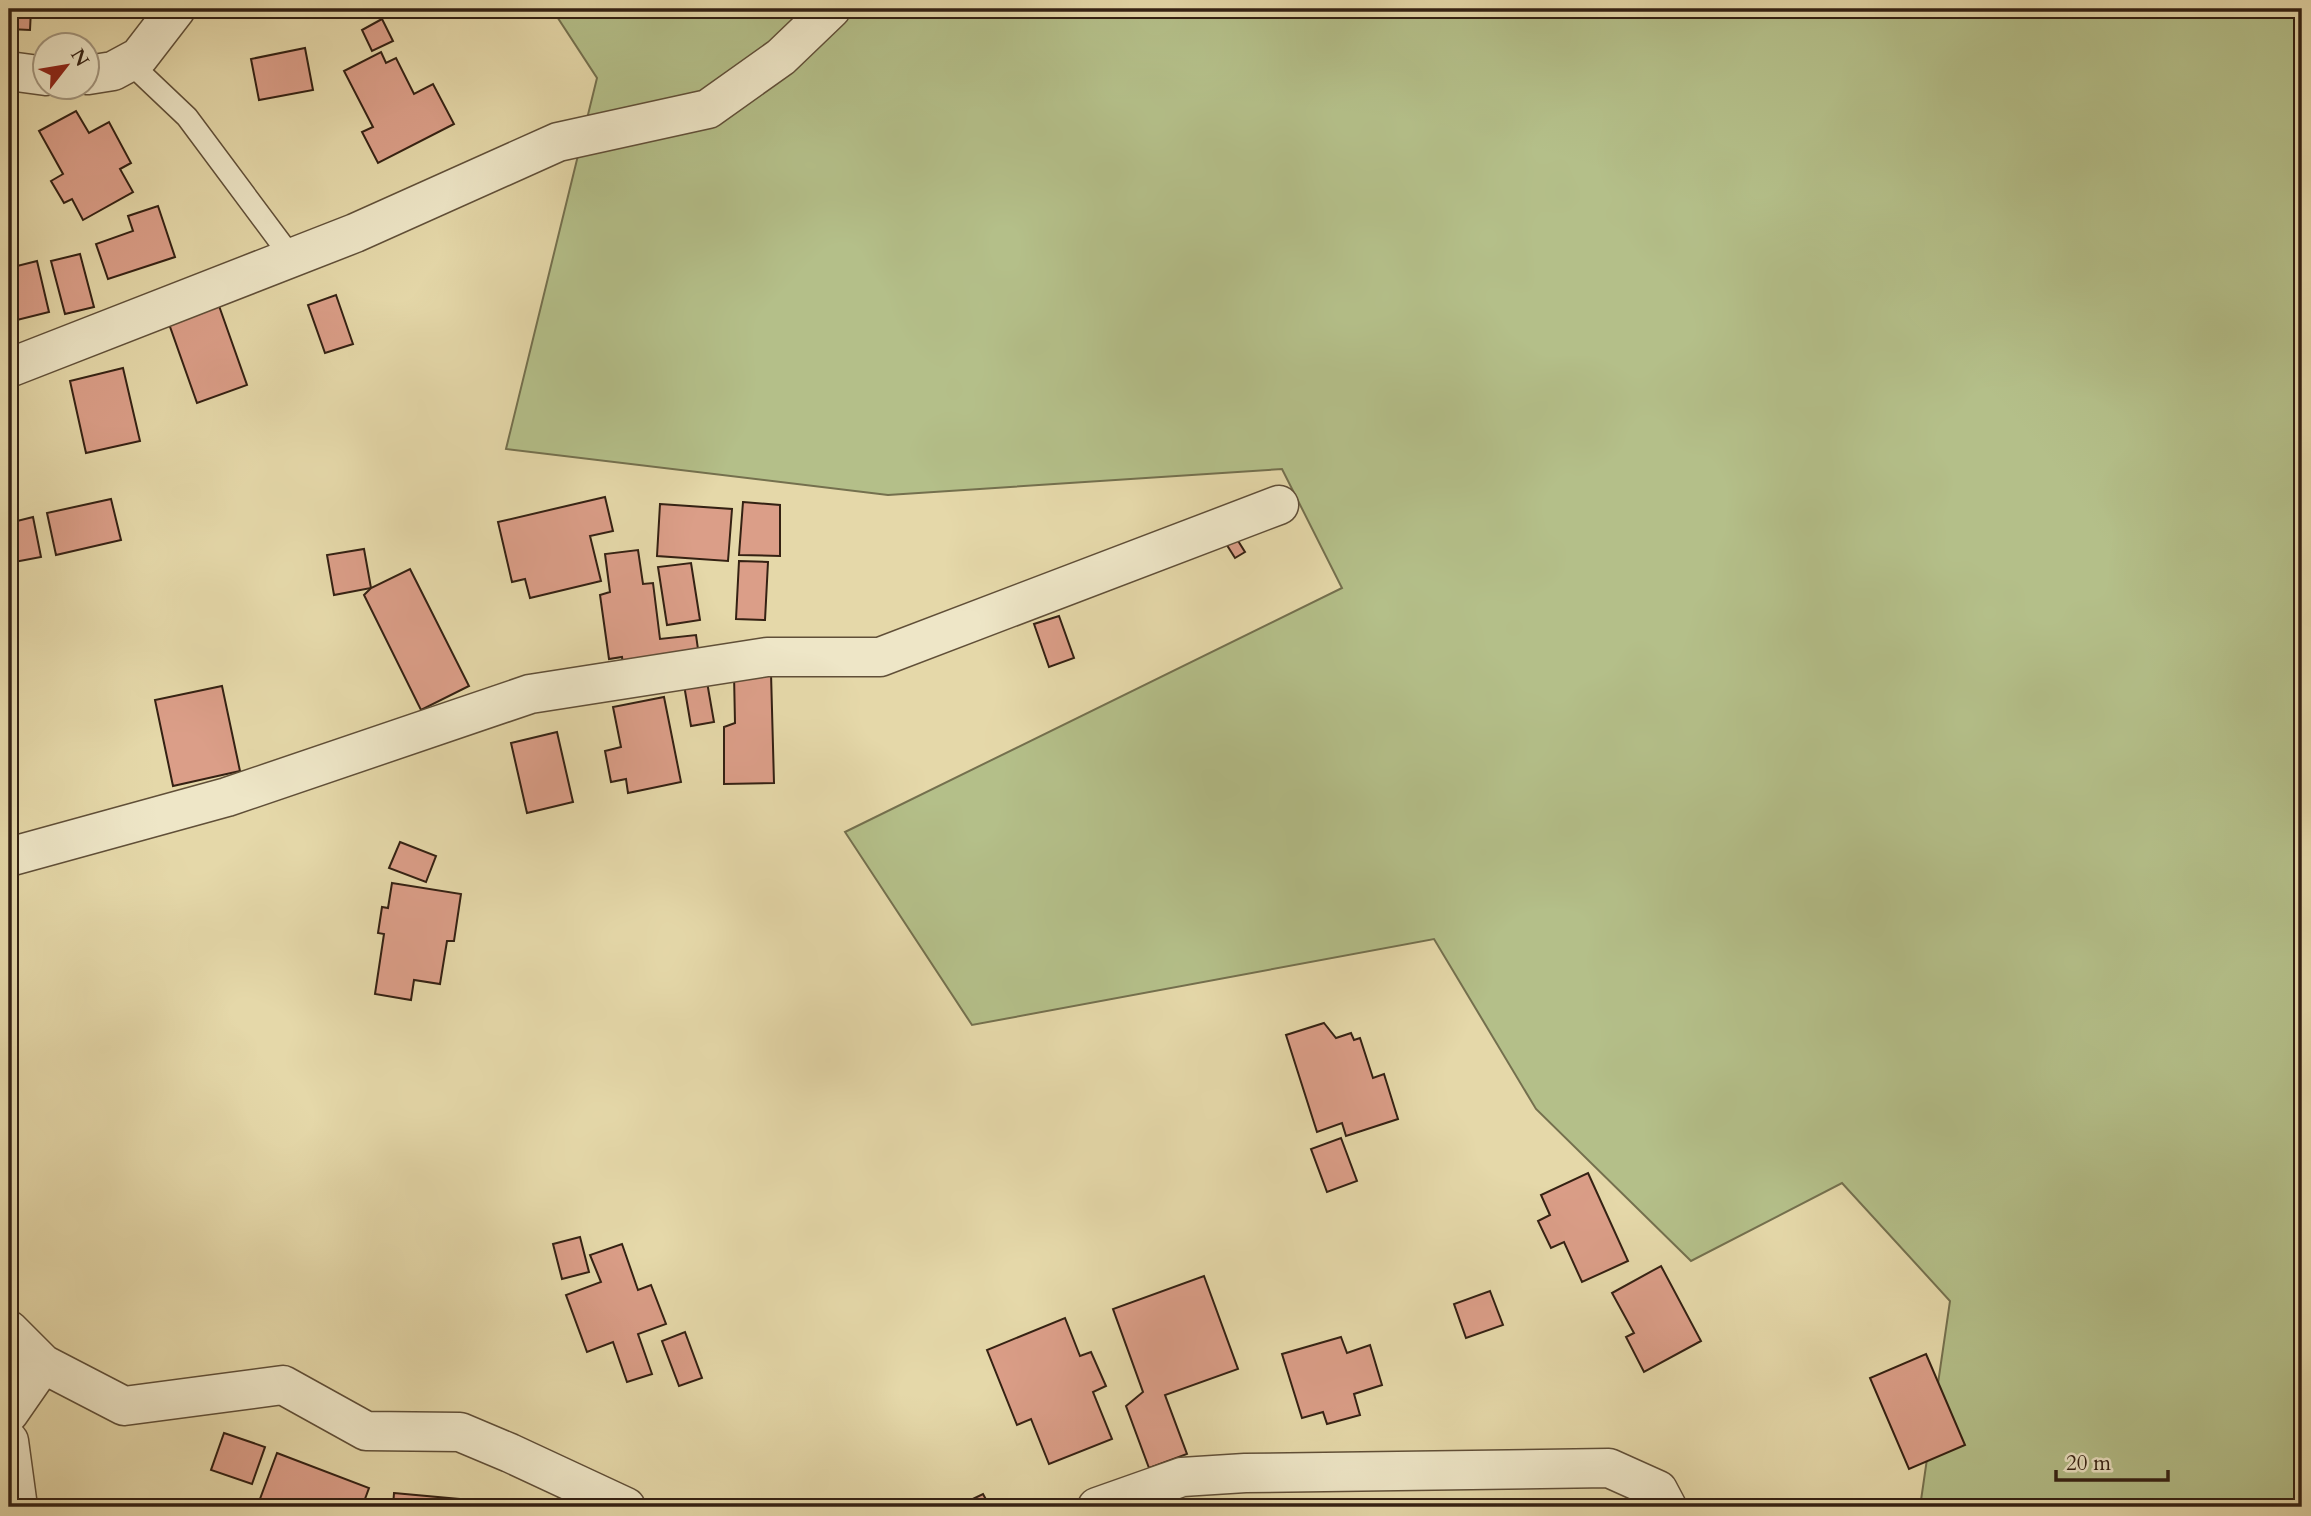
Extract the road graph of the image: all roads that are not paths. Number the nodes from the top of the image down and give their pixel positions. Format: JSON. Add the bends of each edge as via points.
{"nodes":[{"id":1,"x":177,"y":9,"type":"edge"},
{"id":2,"x":831,"y":9,"type":"edge"},
{"id":3,"x":129,"y":62,"type":"junction"},
{"id":4,"x":9,"y":71,"type":"edge"},
{"id":5,"x":102,"y":73,"type":"edge"},
{"id":6,"x":32,"y":74,"type":"edge"},
{"id":7,"x":292,"y":258,"type":"junction"},
{"id":8,"x":9,"y":368,"type":"edge"},
{"id":9,"x":1279,"y":505,"type":"dead end"},
{"id":10,"x":9,"y":858,"type":"edge"},
{"id":11,"x":9,"y":1330,"type":"edge"},
{"id":12,"x":43,"y":1364,"type":"junction"},
{"id":13,"x":9,"y":1413,"type":"edge"},
{"id":14,"x":9,"y":1441,"type":"edge"},
{"id":15,"x":18,"y":1507,"type":"edge"},
{"id":16,"x":626,"y":1507,"type":"edge"},
{"id":17,"x":1097,"y":1507,"type":"edge"},
{"id":18,"x":1667,"y":1507,"type":"edge"}],
"edges":[{"from":1,"to":3,"type":"street","via":[[139,57]]},
{"from":2,"to":7,"type":"street","via":[[781,57],[708,109],[558,142]]},
{"from":3,"to":5,"type":"street"},
{"from":3,"to":7,"type":"lane","via":[[187,117]]},
{"from":4,"to":6,"type":"street"},
{"from":7,"to":8,"type":"street"},
{"from":9,"to":10,"type":"street","via":[[880,657],[766,657],[530,694],[227,797]]},
{"from":11,"to":12,"type":"street"},
{"from":12,"to":13,"type":"street"},
{"from":12,"to":16,"type":"street","via":[[124,1405],[283,1385],[366,1431],[460,1432]]},
{"from":14,"to":15,"type":"street"},
{"from":17,"to":18,"type":"street","via":[[1182,1477],[1609,1468],[1658,1490]]}]}
